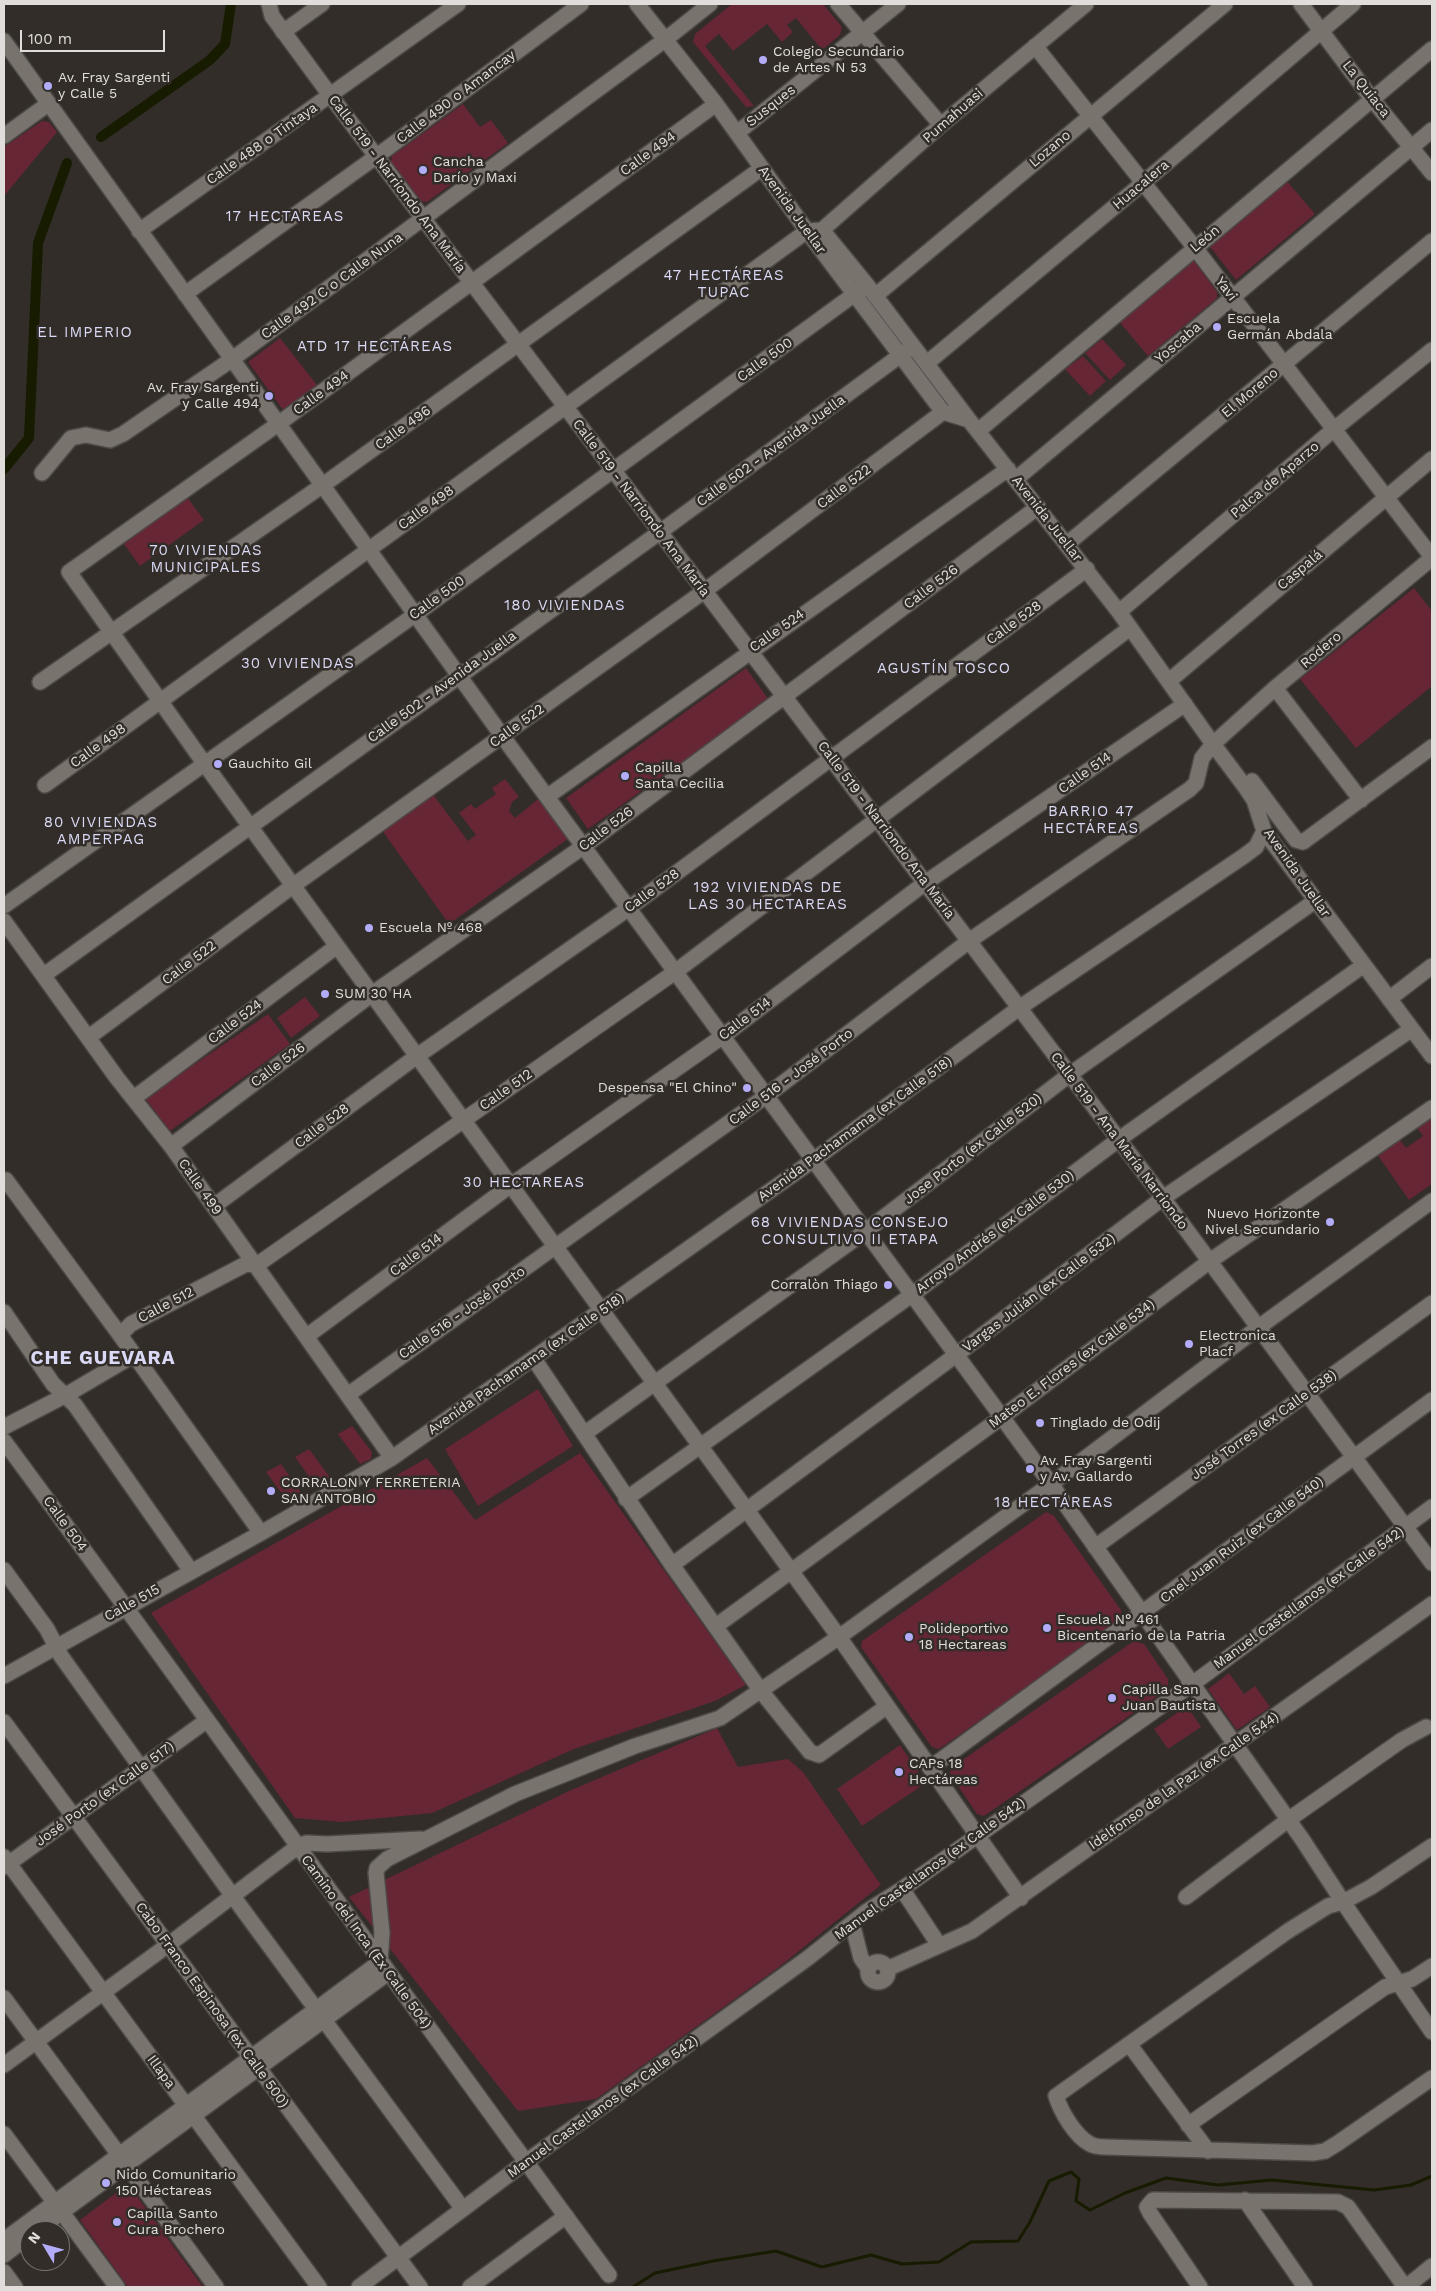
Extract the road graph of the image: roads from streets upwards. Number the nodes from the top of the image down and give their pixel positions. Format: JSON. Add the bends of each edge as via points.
{"nodes":[{"id":1,"x":270,"y":4,"type":"edge"},
{"id":2,"x":322,"y":4,"type":"edge"},
{"id":3,"x":458,"y":4,"type":"edge"},
{"id":4,"x":581,"y":4,"type":"edge"},
{"id":5,"x":638,"y":4,"type":"edge"},
{"id":6,"x":710,"y":4,"type":"edge"},
{"id":7,"x":838,"y":4,"type":"edge"},
{"id":8,"x":898,"y":4,"type":"edge"},
{"id":9,"x":1225,"y":4,"type":"edge"},
{"id":10,"x":1301,"y":4,"type":"edge"},
{"id":11,"x":1353,"y":4,"type":"edge"},
{"id":12,"x":1081,"y":5,"type":"edge"},
{"id":13,"x":1321,"y":30,"type":"junction"},
{"id":14,"x":283,"y":32,"type":"junction"},
{"id":15,"x":863,"y":33,"type":"junction"},
{"id":16,"x":666,"y":39,"type":"junction"},
{"id":17,"x":4,"y":42,"type":"edge"},
{"id":18,"x":1035,"y":46,"type":"junction"},
{"id":19,"x":1432,"y":49,"type":"edge"},
{"id":20,"x":330,"y":95,"type":"junction"},
{"id":21,"x":1372,"y":99,"type":"junction"},
{"id":22,"x":48,"y":104,"type":"junction"},
{"id":23,"x":716,"y":104,"type":"junction"},
{"id":24,"x":1090,"y":116,"type":"junction"},
{"id":25,"x":941,"y":124,"type":"junction"},
{"id":26,"x":1432,"y":130,"type":"edge"},
{"id":27,"x":737,"y":133,"type":"junction"},
{"id":28,"x":4,"y":136,"type":"edge"},
{"id":29,"x":1412,"y":147,"type":"junction"},
{"id":30,"x":377,"y":156,"type":"junction"},
{"id":31,"x":762,"y":168,"type":"junction"},
{"id":32,"x":1432,"y":173,"type":"edge"},
{"id":33,"x":1144,"y":183,"type":"junction"},
{"id":34,"x":424,"y":218,"type":"junction"},
{"id":35,"x":822,"y":230,"type":"junction"},
{"id":36,"x":139,"y":231,"type":"junction"},
{"id":37,"x":807,"y":231,"type":"junction"},
{"id":38,"x":1432,"y":241,"type":"edge"},
{"id":39,"x":1195,"y":248,"type":"junction"},
{"id":40,"x":472,"y":284,"type":"junction"},
{"id":41,"x":871,"y":290,"type":"junction"},
{"id":42,"x":185,"y":294,"type":"junction"},
{"id":43,"x":855,"y":295,"type":"junction"},
{"id":44,"x":1232,"y":298,"type":"junction"},
{"id":45,"x":517,"y":345,"type":"junction"},
{"id":46,"x":913,"y":346,"type":"junction"},
{"id":47,"x":1432,"y":350,"type":"edge"},
{"id":48,"x":900,"y":357,"type":"junction"},
{"id":49,"x":231,"y":360,"type":"junction"},
{"id":50,"x":927,"y":363,"type":"junction"},
{"id":51,"x":1284,"y":365,"type":"junction"},
{"id":52,"x":564,"y":406,"type":"junction"},
{"id":53,"x":943,"y":412,"type":"junction"},
{"id":54,"x":278,"y":424,"type":"junction"},
{"id":55,"x":974,"y":426,"type":"junction"},
{"id":56,"x":1334,"y":430,"type":"junction"},
{"id":57,"x":1432,"y":459,"type":"edge"},
{"id":58,"x":612,"y":471,"type":"junction"},
{"id":59,"x":42,"y":473,"type":"dead end"},
{"id":60,"x":1012,"y":474,"type":"junction"},
{"id":61,"x":323,"y":485,"type":"junction"},
{"id":62,"x":1386,"y":497,"type":"junction"},
{"id":63,"x":1038,"y":507,"type":"junction"},
{"id":64,"x":660,"y":532,"type":"junction"},
{"id":65,"x":1067,"y":544,"type":"junction"},
{"id":66,"x":369,"y":550,"type":"junction"},
{"id":67,"x":1432,"y":558,"type":"edge"},
{"id":68,"x":1087,"y":569,"type":"junction"},
{"id":69,"x":703,"y":592,"type":"junction"},
{"id":70,"x":1119,"y":612,"type":"junction"},
{"id":71,"x":416,"y":614,"type":"junction"},
{"id":72,"x":1130,"y":628,"type":"junction"},
{"id":73,"x":112,"y":633,"type":"junction"},
{"id":74,"x":750,"y":651,"type":"junction"},
{"id":75,"x":459,"y":675,"type":"junction"},
{"id":76,"x":40,"y":682,"type":"dead end"},
{"id":77,"x":1169,"y":682,"type":"junction"},
{"id":78,"x":1275,"y":688,"type":"junction"},
{"id":79,"x":784,"y":696,"type":"junction"},
{"id":80,"x":160,"y":701,"type":"junction"},
{"id":81,"x":1185,"y":704,"type":"junction"},
{"id":82,"x":503,"y":737,"type":"junction"},
{"id":83,"x":1216,"y":741,"type":"junction"},
{"id":84,"x":1432,"y":747,"type":"edge"},
{"id":85,"x":832,"y":758,"type":"junction"},
{"id":86,"x":204,"y":763,"type":"junction"},
{"id":87,"x":45,"y":785,"type":"dead end"},
{"id":88,"x":548,"y":796,"type":"junction"},
{"id":89,"x":1361,"y":800,"type":"junction"},
{"id":90,"x":878,"y":819,"type":"junction"},
{"id":91,"x":250,"y":827,"type":"junction"},
{"id":92,"x":1264,"y":831,"type":"junction"},
{"id":93,"x":584,"y":846,"type":"junction"},
{"id":94,"x":925,"y":883,"type":"junction"},
{"id":95,"x":294,"y":885,"type":"junction"},
{"id":96,"x":1315,"y":901,"type":"junction"},
{"id":97,"x":4,"y":906,"type":"edge"},
{"id":98,"x":630,"y":908,"type":"junction"},
{"id":99,"x":4,"y":921,"type":"edge"},
{"id":100,"x":969,"y":941,"type":"junction"},
{"id":101,"x":337,"y":946,"type":"junction"},
{"id":102,"x":1364,"y":965,"type":"junction"},
{"id":103,"x":1432,"y":966,"type":"edge"},
{"id":104,"x":675,"y":972,"type":"junction"},
{"id":105,"x":44,"y":975,"type":"junction"},
{"id":106,"x":372,"y":994,"type":"junction"},
{"id":107,"x":1389,"y":999,"type":"junction"},
{"id":108,"x":1019,"y":1008,"type":"junction"},
{"id":109,"x":1412,"y":1030,"type":"junction"},
{"id":110,"x":722,"y":1036,"type":"junction"},
{"id":111,"x":89,"y":1037,"type":"junction"},
{"id":112,"x":417,"y":1056,"type":"junction"},
{"id":113,"x":1432,"y":1056,"type":"edge"},
{"id":114,"x":1069,"y":1075,"type":"junction"},
{"id":115,"x":766,"y":1096,"type":"junction"},
{"id":116,"x":134,"y":1098,"type":"junction"},
{"id":117,"x":1432,"y":1108,"type":"edge"},
{"id":118,"x":463,"y":1120,"type":"junction"},
{"id":119,"x":1118,"y":1140,"type":"junction"},
{"id":120,"x":171,"y":1146,"type":"junction"},
{"id":121,"x":814,"y":1160,"type":"junction"},
{"id":122,"x":7,"y":1185,"type":"edge"},
{"id":123,"x":511,"y":1185,"type":"junction"},
{"id":124,"x":1163,"y":1198,"type":"junction"},
{"id":125,"x":1432,"y":1201,"type":"edge"},
{"id":126,"x":214,"y":1206,"type":"junction"},
{"id":127,"x":866,"y":1231,"type":"junction"},
{"id":128,"x":556,"y":1246,"type":"junction"},
{"id":129,"x":1210,"y":1261,"type":"junction"},
{"id":130,"x":255,"y":1265,"type":"junction"},
{"id":131,"x":913,"y":1294,"type":"junction"},
{"id":132,"x":1432,"y":1303,"type":"edge"},
{"id":133,"x":603,"y":1310,"type":"junction"},
{"id":134,"x":4,"y":1312,"type":"edge"},
{"id":135,"x":1259,"y":1327,"type":"junction"},
{"id":136,"x":120,"y":1335,"type":"junction"},
{"id":137,"x":307,"y":1336,"type":"junction"},
{"id":138,"x":134,"y":1355,"type":"junction"},
{"id":139,"x":956,"y":1355,"type":"junction"},
{"id":140,"x":534,"y":1359,"type":"junction"},
{"id":141,"x":655,"y":1383,"type":"junction"},
{"id":142,"x":1308,"y":1393,"type":"junction"},
{"id":143,"x":349,"y":1394,"type":"junction"},
{"id":144,"x":66,"y":1395,"type":"junction"},
{"id":145,"x":1432,"y":1400,"type":"edge"},
{"id":146,"x":1002,"y":1418,"type":"junction"},
{"id":147,"x":4,"y":1427,"type":"edge"},
{"id":148,"x":584,"y":1434,"type":"junction"},
{"id":149,"x":4,"y":1441,"type":"edge"},
{"id":150,"x":701,"y":1446,"type":"junction"},
{"id":151,"x":1354,"y":1457,"type":"junction"},
{"id":152,"x":392,"y":1458,"type":"junction"},
{"id":153,"x":1051,"y":1484,"type":"junction"},
{"id":154,"x":626,"y":1499,"type":"junction"},
{"id":155,"x":1432,"y":1507,"type":"edge"},
{"id":156,"x":746,"y":1510,"type":"junction"},
{"id":157,"x":1405,"y":1527,"type":"junction"},
{"id":158,"x":261,"y":1533,"type":"junction"},
{"id":159,"x":1095,"y":1546,"type":"junction"},
{"id":160,"x":1432,"y":1563,"type":"edge"},
{"id":161,"x":672,"y":1565,"type":"junction"},
{"id":162,"x":4,"y":1570,"type":"edge"},
{"id":163,"x":191,"y":1571,"type":"junction"},
{"id":164,"x":790,"y":1572,"type":"junction"},
{"id":165,"x":1432,"y":1604,"type":"edge"},
{"id":166,"x":126,"y":1606,"type":"junction"},
{"id":167,"x":1142,"y":1615,"type":"junction"},
{"id":168,"x":716,"y":1626,"type":"junction"},
{"id":169,"x":839,"y":1637,"type":"junction"},
{"id":170,"x":56,"y":1646,"type":"junction"},
{"id":171,"x":4,"y":1676,"type":"edge"},
{"id":172,"x":1192,"y":1685,"type":"junction"},
{"id":173,"x":761,"y":1691,"type":"junction"},
{"id":174,"x":886,"y":1707,"type":"junction"},
{"id":175,"x":206,"y":1721,"type":"junction"},
{"id":176,"x":4,"y":1722,"type":"edge"},
{"id":177,"x":1426,"y":1727,"type":"dead end"},
{"id":178,"x":1234,"y":1746,"type":"junction"},
{"id":179,"x":142,"y":1768,"type":"junction"},
{"id":180,"x":930,"y":1768,"type":"junction"},
{"id":181,"x":74,"y":1818,"type":"junction"},
{"id":182,"x":1288,"y":1820,"type":"junction"},
{"id":183,"x":977,"y":1834,"type":"junction"},
{"id":184,"x":427,"y":1838,"type":"junction"},
{"id":185,"x":1432,"y":1846,"type":"edge"},
{"id":186,"x":297,"y":1847,"type":"junction"},
{"id":187,"x":5,"y":1863,"type":"edge"},
{"id":188,"x":902,"y":1889,"type":"junction"},
{"id":189,"x":232,"y":1895,"type":"junction"},
{"id":190,"x":1186,"y":1896,"type":"dead end"},
{"id":191,"x":1021,"y":1898,"type":"junction"},
{"id":192,"x":1342,"y":1902,"type":"junction"},
{"id":193,"x":852,"y":1923,"type":"junction"},
{"id":194,"x":168,"y":1945,"type":"junction"},
{"id":195,"x":935,"y":1946,"type":"junction"},
{"id":196,"x":1432,"y":1966,"type":"edge"},
{"id":197,"x":384,"y":1968,"type":"junction"},
{"id":198,"x":1399,"y":1985,"type":"junction"},
{"id":199,"x":103,"y":1992,"type":"junction"},
{"id":200,"x":4,"y":1998,"type":"edge"},
{"id":201,"x":321,"y":2015,"type":"junction"},
{"id":202,"x":1432,"y":2032,"type":"edge"},
{"id":203,"x":35,"y":2042,"type":"junction"},
{"id":204,"x":1129,"y":2044,"type":"junction"},
{"id":205,"x":255,"y":2063,"type":"junction"},
{"id":206,"x":4,"y":2066,"type":"edge"},
{"id":207,"x":1432,"y":2078,"type":"edge"},
{"id":208,"x":190,"y":2111,"type":"junction"},
{"id":209,"x":1188,"y":2125,"type":"junction"},
{"id":210,"x":4,"y":2134,"type":"edge"},
{"id":211,"x":1208,"y":2151,"type":"junction"},
{"id":212,"x":122,"y":2160,"type":"junction"},
{"id":213,"x":527,"y":2161,"type":"junction"},
{"id":214,"x":1245,"y":2200,"type":"junction"},
{"id":215,"x":58,"y":2208,"type":"junction"},
{"id":216,"x":463,"y":2209,"type":"junction"},
{"id":217,"x":566,"y":2216,"type":"junction"},
{"id":218,"x":46,"y":2221,"type":"edge"},
{"id":219,"x":4,"y":2240,"type":"edge"},
{"id":220,"x":20,"y":2243,"type":"edge"},
{"id":221,"x":4,"y":2255,"type":"edge"},
{"id":222,"x":398,"y":2258,"type":"junction"},
{"id":223,"x":1432,"y":2266,"type":"edge"},
{"id":224,"x":4,"y":2272,"type":"edge"},
{"id":225,"x":609,"y":2275,"type":"dead end"},
{"id":226,"x":15,"y":2287,"type":"edge"},
{"id":227,"x":117,"y":2287,"type":"edge"},
{"id":228,"x":216,"y":2287,"type":"edge"},
{"id":229,"x":319,"y":2287,"type":"edge"},
{"id":230,"x":359,"y":2287,"type":"edge"},
{"id":231,"x":420,"y":2287,"type":"edge"},
{"id":232,"x":470,"y":2287,"type":"edge"},
{"id":233,"x":1200,"y":2287,"type":"edge"},
{"id":234,"x":1305,"y":2287,"type":"edge"},
{"id":235,"x":1406,"y":2287,"type":"edge"}],
"edges":[{"from":1,"to":14,"type":"street","name":"Calle 519 - Narriondo Ana María","via":[[272,16]]},
{"from":2,"to":14,"type":"street"},
{"from":3,"to":20,"type":"street","name":"Calle 488 o Tintaya"},
{"from":4,"to":30,"type":"street","name":"Calle 490 o Amancay"},
{"from":5,"to":16,"type":"street","name":"Avenida Juellar"},
{"from":6,"to":16,"type":"street","name":"Calle 492 C o Calle Nuna"},
{"from":7,"to":15,"type":"street"},
{"from":8,"to":15,"type":"street","name":"Susques"},
{"from":9,"to":24,"type":"street","name":"Lozano"},
{"from":10,"to":13,"type":"street","name":"La Quiaca"},
{"from":11,"to":13,"type":"street","name":"Huacalera"},
{"from":12,"to":18,"type":"street","name":"Pumahuasi"},
{"from":13,"to":21,"type":"street","name":"La Quiaca"},
{"from":13,"to":33,"type":"street","name":"Huacalera"},
{"from":14,"to":20,"type":"street","name":"Calle 519 - Narriondo Ana María"},
{"from":15,"to":25,"type":"street"},
{"from":15,"to":27,"type":"street","name":"Susques"},
{"from":16,"to":23,"type":"street","name":"Avenida Juellar"},
{"from":16,"to":34,"type":"street","name":"Calle 492 C o Calle Nuna"},
{"from":17,"to":22,"type":"street"},
{"from":18,"to":24,"type":"street","name":"Yavi"},
{"from":18,"to":25,"type":"street","name":"Pumahuasi"},
{"from":19,"to":21,"type":"street","name":"León"},
{"from":20,"to":30,"type":"street","name":"Calle 519 - Narriondo Ana María"},
{"from":20,"to":36,"type":"street","name":"Calle 488 o Tintaya"},
{"from":21,"to":29,"type":"street","name":"La Quiaca"},
{"from":21,"to":39,"type":"street","name":"León"},
{"from":22,"to":28,"type":"street"},
{"from":22,"to":36,"type":"street"},
{"from":23,"to":27,"type":"street","name":"Avenida Juellar"},
{"from":23,"to":40,"type":"street","name":"Calle 494"},
{"from":24,"to":33,"type":"street","name":"Yavi"},
{"from":24,"to":41,"type":"street","name":"Lozano"},
{"from":25,"to":35,"type":"street","name":"Pumahuasi"},
{"from":26,"to":29,"type":"street","name":"Yoscaba"},
{"from":27,"to":31,"type":"street","name":"Avenida Juellar"},
{"from":29,"to":32,"type":"street","name":"La Quiaca"},
{"from":29,"to":44,"type":"street","name":"Yoscaba"},
{"from":30,"to":34,"type":"street","name":"Calle 519 - Narriondo Ana María"},
{"from":30,"to":42,"type":"street","name":"Calle 490 o Amancay"},
{"from":31,"to":37,"type":"street","name":"Avenida Juellar"},
{"from":31,"to":45,"type":"street","name":"Calle 496"},
{"from":33,"to":39,"type":"street","name":"Yavi"},
{"from":33,"to":50,"type":"street","name":"Huacalera"},
{"from":34,"to":40,"type":"street","name":"Calle 519 - Narriondo Ana María"},
{"from":34,"to":49,"type":"street","name":"Calle 492 C o Calle Nuna"},
{"from":35,"to":37,"type":"street"},
{"from":35,"to":41,"type":"street","name":"Avenida Juellar"},
{"from":36,"to":42,"type":"street"},
{"from":37,"to":43,"type":"street","name":"Avenida Juellar"},
{"from":37,"to":52,"type":"street","name":"Calle 498"},
{"from":38,"to":51,"type":"street","name":"El Moreno"},
{"from":39,"to":44,"type":"street","name":"Yavi"},
{"from":39,"to":55,"type":"street","name":"León"},
{"from":40,"to":45,"type":"street","name":"Calle 519 - Narriondo Ana María"},
{"from":40,"to":54,"type":"street","name":"Calle 494"},
{"from":41,"to":43,"type":"street","name":"Calle 500"},
{"from":41,"to":46,"type":"street","name":"Avenida Juellar"},
{"from":42,"to":49,"type":"street"},
{"from":43,"to":48,"type":"street","name":"Avenida Juellar"},
{"from":43,"to":58,"type":"street","name":"Calle 500"},
{"from":44,"to":51,"type":"street","name":"Yavi"},
{"from":44,"to":60,"type":"street","name":"Yoscaba"},
{"from":45,"to":52,"type":"street","name":"Calle 519 - Narriondo Ana María"},
{"from":45,"to":61,"type":"street","name":"Calle 496"},
{"from":46,"to":48,"type":"street","name":"Calle 502 - Avenida Juella"},
{"from":46,"to":50,"type":"street","name":"Avenida Juellar"},
{"from":47,"to":56,"type":"street","name":"Palca de Aparzo"},
{"from":48,"to":53,"type":"street","name":"Avenida Juellar"},
{"from":48,"to":64,"type":"street","name":"Calle 502 - Avenida Juella"},
{"from":49,"to":54,"type":"street"},
{"from":49,"to":59,"type":"street","name":"Calle 492 C o Calle Nuna","via":[[110,440],[86,435],[71,438]]},
{"from":50,"to":55,"type":"street","name":"Avenida Juellar"},
{"from":51,"to":56,"type":"street","name":"Yavi"},
{"from":51,"to":65,"type":"street","name":"El Moreno"},
{"from":52,"to":58,"type":"street","name":"Calle 519 - Narriondo Ana María"},
{"from":52,"to":66,"type":"street","name":"Calle 498"},
{"from":53,"to":55,"type":"street"},
{"from":53,"to":69,"type":"street","name":"Calle 522"},
{"from":54,"to":61,"type":"street"},
{"from":54,"to":73,"type":"street","name":"Calle 494","via":[[68,572]]},
{"from":55,"to":60,"type":"street","name":"Avenida Juellar"},
{"from":56,"to":62,"type":"street","name":"Yavi"},
{"from":56,"to":70,"type":"street","name":"Palca de Aparzo"},
{"from":57,"to":62,"type":"street","name":"Caspalá"},
{"from":58,"to":64,"type":"street","name":"Calle 519 - Narriondo Ana María"},
{"from":58,"to":71,"type":"street","name":"Calle 500"},
{"from":60,"to":63,"type":"street","name":"Avenida Juellar"},
{"from":60,"to":74,"type":"street","name":"Calle 524"},
{"from":61,"to":66,"type":"street"},
{"from":61,"to":73,"type":"street","name":"Calle 496"},
{"from":62,"to":67,"type":"street","name":"Yavi"},
{"from":62,"to":77,"type":"street","name":"Caspalá"},
{"from":63,"to":65,"type":"street","name":"Avenida Juellar"},
{"from":63,"to":79,"type":"street","name":"Calle 526"},
{"from":64,"to":69,"type":"street","name":"Calle 519 - Narriondo Ana María"},
{"from":64,"to":75,"type":"street","name":"Calle 502 - Avenida Juella"},
{"from":65,"to":68,"type":"street","name":"Avenida Juellar"},
{"from":66,"to":71,"type":"street"},
{"from":66,"to":80,"type":"street","name":"Calle 498"},
{"from":67,"to":78,"type":"street","name":"Rodero"},
{"from":68,"to":70,"type":"street","name":"Avenida Juellar"},
{"from":68,"to":85,"type":"street","name":"Calle 528"},
{"from":69,"to":74,"type":"street","name":"Calle 519 - Narriondo Ana María"},
{"from":69,"to":82,"type":"street","name":"Calle 522"},
{"from":70,"to":72,"type":"street","name":"Avenida Juellar"},
{"from":71,"to":75,"type":"street"},
{"from":71,"to":86,"type":"street","name":"Calle 500"},
{"from":72,"to":77,"type":"street","name":"Avenida Juellar"},
{"from":72,"to":90,"type":"street","name":"Calle 512"},
{"from":73,"to":76,"type":"street","name":"Calle 496"},
{"from":73,"to":80,"type":"street"},
{"from":74,"to":79,"type":"street","name":"Calle 519 - Narriondo Ana María"},
{"from":74,"to":88,"type":"street","name":"Calle 524"},
{"from":75,"to":82,"type":"street"},
{"from":75,"to":91,"type":"street","name":"Calle 502 - Avenida Juella"},
{"from":77,"to":81,"type":"street","name":"Avenida Juellar"},
{"from":78,"to":83,"type":"street","name":"Rodero"},
{"from":78,"to":89,"type":"street"},
{"from":79,"to":85,"type":"street","name":"Calle 519 - Narriondo Ana María"},
{"from":79,"to":93,"type":"street","name":"Calle 526"},
{"from":80,"to":86,"type":"street"},
{"from":80,"to":87,"type":"street","name":"Calle 498"},
{"from":81,"to":83,"type":"street","name":"Avenida Juellar"},
{"from":81,"to":94,"type":"street","name":"Calle 514"},
{"from":82,"to":88,"type":"street"},
{"from":82,"to":95,"type":"street","name":"Calle 522"},
{"from":83,"to":89,"type":"street","via":[[1296,840],[1303,842]]},
{"from":83,"to":92,"type":"street","name":"Avenida Juellar","via":[[1254,800]]},
{"from":83,"to":100,"type":"street","name":"Calle 516 - José Porto","via":[[1202,758],[1196,783],[1190,789]]},
{"from":84,"to":89,"type":"street"},
{"from":85,"to":90,"type":"street","name":"Calle 519 - Narriondo Ana María"},
{"from":85,"to":98,"type":"street","name":"Calle 528"},
{"from":86,"to":91,"type":"street"},
{"from":86,"to":97,"type":"street","name":"Calle 500"},
{"from":88,"to":93,"type":"street"},
{"from":90,"to":94,"type":"street","name":"Calle 519 - Narriondo Ana María"},
{"from":90,"to":104,"type":"street","name":"Calle 512"},
{"from":91,"to":95,"type":"street"},
{"from":91,"to":105,"type":"street","name":"Calle 502 - Avenida Juella"},
{"from":92,"to":96,"type":"street","name":"Avenida Juellar"},
{"from":92,"to":108,"type":"street","name":"Avenida Pachamama (ex Calle 518)","via":[[1256,847],[1244,856]]},
{"from":93,"to":98,"type":"street"},
{"from":93,"to":106,"type":"street","name":"Calle 526"},
{"from":94,"to":100,"type":"street","name":"Calle 519 - Narriondo Ana María"},
{"from":94,"to":110,"type":"street","name":"Calle 514"},
{"from":95,"to":101,"type":"street"},
{"from":95,"to":111,"type":"street","name":"Calle 522"},
{"from":96,"to":102,"type":"street","name":"Avenida Juellar"},
{"from":96,"to":114,"type":"street","name":"Jose Porto (ex Calle 520)"},
{"from":98,"to":104,"type":"street"},
{"from":98,"to":112,"type":"street","name":"Calle 528"},
{"from":99,"to":105,"type":"street","name":"Calle 499"},
{"from":100,"to":108,"type":"street","name":"Calle 519 - Narriondo Ana María"},
{"from":100,"to":115,"type":"street","name":"Calle 516 - José Porto"},
{"from":101,"to":106,"type":"street"},
{"from":101,"to":116,"type":"street","name":"Calle 524"},
{"from":102,"to":107,"type":"street","name":"Avenida Juellar"},
{"from":102,"to":119,"type":"street","name":"Arroyo Andrés (ex Calle 530)"},
{"from":103,"to":107,"type":"street"},
{"from":104,"to":110,"type":"street"},
{"from":104,"to":118,"type":"street","name":"Calle 512"},
{"from":105,"to":111,"type":"street","name":"Calle 499"},
{"from":106,"to":112,"type":"street"},
{"from":106,"to":120,"type":"street","name":"Calle 526"},
{"from":107,"to":109,"type":"street","name":"Avenida Juellar"},
{"from":108,"to":114,"type":"street","name":"Calle 519 - Ana María Narriondo"},
{"from":108,"to":121,"type":"street","name":"Avenida Pachamama (ex Calle 518)"},
{"from":109,"to":113,"type":"street","name":"Avenida Juellar"},
{"from":109,"to":124,"type":"street","name":"Vargas Julián (ex Calle 532)"},
{"from":110,"to":115,"type":"street"},
{"from":110,"to":123,"type":"street","name":"Calle 514"},
{"from":111,"to":116,"type":"street","name":"Calle 499"},
{"from":112,"to":118,"type":"street"},
{"from":112,"to":126,"type":"street","name":"Calle 528"},
{"from":114,"to":119,"type":"street","name":"Calle 519 - Ana María Narriondo"},
{"from":114,"to":127,"type":"street","name":"Jose Porto (ex Calle 520)"},
{"from":115,"to":121,"type":"street"},
{"from":115,"to":128,"type":"street","name":"Calle 516 - José Porto"},
{"from":116,"to":120,"type":"street","name":"Calle 499"},
{"from":117,"to":129,"type":"street","name":"Mateo E. Flores (ex Calle 534)"},
{"from":118,"to":123,"type":"street"},
{"from":118,"to":130,"type":"street","name":"Calle 512"},
{"from":119,"to":124,"type":"street","name":"Calle 519 - Ana María Narriondo"},
{"from":119,"to":131,"type":"street","name":"Arroyo Andrés (ex Calle 530)"},
{"from":120,"to":126,"type":"street","name":"Calle 499"},
{"from":121,"to":127,"type":"street"},
{"from":121,"to":133,"type":"street","name":"Avenida Pachamama (ex Calle 518)"},
{"from":122,"to":136,"type":"street"},
{"from":123,"to":128,"type":"street"},
{"from":123,"to":137,"type":"street","name":"Calle 514"},
{"from":124,"to":129,"type":"street","name":"Calle 519 - Ana María Narriondo"},
{"from":124,"to":139,"type":"street","name":"Vargas Julián (ex Calle 532)"},
{"from":125,"to":135,"type":"street"},
{"from":126,"to":130,"type":"street","name":"Calle 499"},
{"from":127,"to":131,"type":"street"},
{"from":127,"to":141,"type":"street","name":"Jose Porto (ex Calle 520)"},
{"from":128,"to":133,"type":"street"},
{"from":128,"to":143,"type":"street","name":"Calle 516 - José Porto"},
{"from":129,"to":135,"type":"street","name":"Calle 519 - Ana María Narriondo"},
{"from":129,"to":146,"type":"street","name":"Mateo E. Flores (ex Calle 534)"},
{"from":130,"to":136,"type":"street","name":"Calle 512","via":[[246,1264],[131,1324]]},
{"from":130,"to":137,"type":"street","name":"Calle 499"},
{"from":131,"to":139,"type":"street"},
{"from":131,"to":150,"type":"street","name":"Arroyo Andrés (ex Calle 530)"},
{"from":132,"to":142,"type":"street","name":"José Torres (ex Calle 538)"},
{"from":133,"to":140,"type":"street","name":"Avenida Pachamama (ex Calle 518)"},
{"from":133,"to":141,"type":"street"},
{"from":134,"to":144,"type":"street","via":[[53,1384]]},
{"from":135,"to":142,"type":"street","name":"Calle 519 - Ana María Narriondo"},
{"from":135,"to":153,"type":"street"},
{"from":136,"to":138,"type":"street"},
{"from":137,"to":143,"type":"street","name":"Calle 499"},
{"from":138,"to":144,"type":"street"},
{"from":138,"to":158,"type":"street"},
{"from":139,"to":146,"type":"street"},
{"from":139,"to":156,"type":"street","name":"Vargas Julián (ex Calle 532)"},
{"from":140,"to":148,"type":"street"},
{"from":140,"to":152,"type":"street","name":"Avenida Pachamama (ex Calle 518)"},
{"from":141,"to":148,"type":"street","name":"Jose Porto (ex Calle 520)"},
{"from":141,"to":150,"type":"street"},
{"from":142,"to":151,"type":"street","name":"Calle 519 - Ana María Narriondo"},
{"from":142,"to":159,"type":"street","name":"José Torres (ex Calle 538)"},
{"from":143,"to":152,"type":"street","name":"Calle 499"},
{"from":144,"to":147,"type":"street"},
{"from":144,"to":163,"type":"street"},
{"from":145,"to":151,"type":"street","name":"Cnel Juan Ruiz (ex Calle 540)"},
{"from":146,"to":153,"type":"street"},
{"from":146,"to":164,"type":"street","name":"Mateo E. Flores (ex Calle 534)"},
{"from":148,"to":154,"type":"street"},
{"from":149,"to":166,"type":"street","name":"Calle 504"},
{"from":150,"to":154,"type":"street","name":"Arroyo Andrés (ex Calle 530)"},
{"from":150,"to":156,"type":"street"},
{"from":151,"to":157,"type":"street","name":"Calle 519 - Ana María Narriondo"},
{"from":151,"to":167,"type":"street","name":"Cnel Juan Ruiz (ex Calle 540)"},
{"from":152,"to":158,"type":"street","name":"Avenida Pachamama (ex Calle 518)"},
{"from":153,"to":159,"type":"street"},
{"from":153,"to":169,"type":"street"},
{"from":154,"to":161,"type":"street"},
{"from":155,"to":157,"type":"street","name":"Manuel Castellanos (ex Calle 542)"},
{"from":156,"to":161,"type":"street","name":"Vargas Julián (ex Calle 532)"},
{"from":156,"to":164,"type":"street"},
{"from":157,"to":160,"type":"street","name":"Calle 519 - Ana María Narriondo"},
{"from":157,"to":172,"type":"street","name":"Manuel Castellanos (ex Calle 542)"},
{"from":158,"to":163,"type":"street","name":"Calle 515"},
{"from":159,"to":167,"type":"street"},
{"from":161,"to":168,"type":"street"},
{"from":162,"to":170,"type":"street"},
{"from":163,"to":166,"type":"street","name":"Calle 515"},
{"from":164,"to":168,"type":"street","name":"Mateo E. Flores (ex Calle 534)"},
{"from":164,"to":169,"type":"street"},
{"from":165,"to":178,"type":"street","name":"Idelfonso de la Paz (ex Calle 544)"},
{"from":166,"to":170,"type":"street","name":"Calle 515"},
{"from":166,"to":175,"type":"street","name":"Camino del Inca (Ex Calle 504)"},
{"from":167,"to":172,"type":"street"},
{"from":167,"to":180,"type":"street","name":"Cnel Juan Ruiz (ex Calle 540)"},
{"from":168,"to":173,"type":"street"},
{"from":169,"to":173,"type":"street"},
{"from":169,"to":174,"type":"street"},
{"from":170,"to":171,"type":"street","name":"Calle 515"},
{"from":170,"to":179,"type":"street"},
{"from":172,"to":178,"type":"street"},
{"from":172,"to":183,"type":"street","name":"Manuel Castellanos (ex Calle 542)"},
{"from":173,"to":174,"type":"street","via":[[800,1743],[819,1755]]},
{"from":173,"to":184,"type":"street","via":[[720,1718],[635,1746],[515,1794]]},
{"from":174,"to":180,"type":"street"},
{"from":175,"to":179,"type":"street","name":"José Porto (ex Calle 517)"},
{"from":175,"to":186,"type":"street","name":"Camino del Inca (Ex Calle 504)"},
{"from":176,"to":181,"type":"street","name":"Cabo Franco Espinosa (ex Calle 500)"},
{"from":177,"to":182,"type":"street","via":[[1402,1740]]},
{"from":178,"to":182,"type":"street"},
{"from":178,"to":191,"type":"street","name":"Idelfonso de la Paz (ex Calle 544)"},
{"from":179,"to":181,"type":"street","name":"José Porto (ex Calle 517)"},
{"from":179,"to":189,"type":"street"},
{"from":180,"to":183,"type":"street"},
{"from":181,"to":187,"type":"street","name":"José Porto (ex Calle 517)"},
{"from":181,"to":194,"type":"street","name":"Cabo Franco Espinosa (ex Calle 500)"},
{"from":182,"to":190,"type":"street"},
{"from":182,"to":192,"type":"street"},
{"from":183,"to":188,"type":"street","name":"Manuel Castellanos (ex Calle 542)"},
{"from":183,"to":191,"type":"street"},
{"from":184,"to":186,"type":"street","via":[[306,1843]]},
{"from":184,"to":197,"type":"street","via":[[387,1859],[376,1874]]},
{"from":185,"to":192,"type":"street","via":[[1371,1887]]},
{"from":186,"to":189,"type":"street"},
{"from":186,"to":197,"type":"street","name":"Camino del Inca (Ex Calle 504)"},
{"from":187,"to":199,"type":"street","name":"Illapa"},
{"from":188,"to":193,"type":"street","name":"Manuel Castellanos (ex Calle 542)"},
{"from":188,"to":195,"type":"street"},
{"from":189,"to":194,"type":"street"},
{"from":189,"to":201,"type":"street"},
{"from":191,"to":195,"type":"street","name":"Idelfonso de la Paz (ex Calle 544)","via":[[972,1931]]},
{"from":192,"to":198,"type":"street"},
{"from":192,"to":204,"type":"street","via":[[1328,1906],[1288,1931]]},
{"from":193,"to":195,"type":"street","name":"Idelfonso de la Paz (ex Calle 544)","via":[[869,1977],[877,1982],[886,1978],[888,1969]]},
{"from":193,"to":213,"type":"street","name":"Manuel Castellanos (ex Calle 542)","via":[[712,2030]]},
{"from":194,"to":199,"type":"street"},
{"from":194,"to":205,"type":"street","name":"Cabo Franco Espinosa (ex Calle 500)"},
{"from":196,"to":198,"type":"street"},
{"from":197,"to":201,"type":"street"},
{"from":197,"to":213,"type":"street","name":"Camino del Inca (Ex Calle 504)"},
{"from":198,"to":202,"type":"street"},
{"from":198,"to":209,"type":"street","via":[[1385,1987]]},
{"from":199,"to":203,"type":"street"},
{"from":199,"to":208,"type":"street","name":"Illapa"},
{"from":200,"to":203,"type":"street"},
{"from":201,"to":205,"type":"street"},
{"from":201,"to":216,"type":"street"},
{"from":203,"to":206,"type":"street"},
{"from":203,"to":212,"type":"street"},
{"from":204,"to":209,"type":"street"},
{"from":204,"to":211,"type":"street","via":[[1056,2096],[1059,2106],[1082,2138],[1091,2145],[1105,2148]]},
{"from":205,"to":208,"type":"street"},
{"from":205,"to":222,"type":"street","name":"Cabo Franco Espinosa (ex Calle 500)"},
{"from":207,"to":211,"type":"street","via":[[1325,2150],[1312,2153]]},
{"from":208,"to":212,"type":"street"},
{"from":208,"to":229,"type":"street","name":"Illapa"},
{"from":209,"to":211,"type":"street"},
{"from":210,"to":215,"type":"street"},
{"from":212,"to":215,"type":"street"},
{"from":212,"to":228,"type":"street"},
{"from":213,"to":216,"type":"street","name":"Manuel Castellanos (ex Calle 542)"},
{"from":213,"to":217,"type":"street","name":"Camino del Inca (Ex Calle 504)"},
{"from":214,"to":233,"type":"street","via":[[1153,2200],[1147,2207]]},
{"from":214,"to":234,"type":"street"},
{"from":214,"to":235,"type":"street","via":[[1338,2202],[1348,2206]]},
{"from":215,"to":218,"type":"street"},
{"from":215,"to":219,"type":"street"},
{"from":215,"to":227,"type":"street"},
{"from":216,"to":222,"type":"street","name":"Manuel Castellanos (ex Calle 542)"},
{"from":217,"to":225,"type":"street","name":"Camino del Inca (Ex Calle 504)"},
{"from":217,"to":232,"type":"street"},
{"from":220,"to":221,"type":"street"},
{"from":222,"to":230,"type":"street","name":"Manuel Castellanos (ex Calle 542)"},
{"from":222,"to":231,"type":"street","name":"Cabo Franco Espinosa (ex Calle 500)"},
{"from":223,"to":235,"type":"street"},
{"from":224,"to":226,"type":"street"}]}
